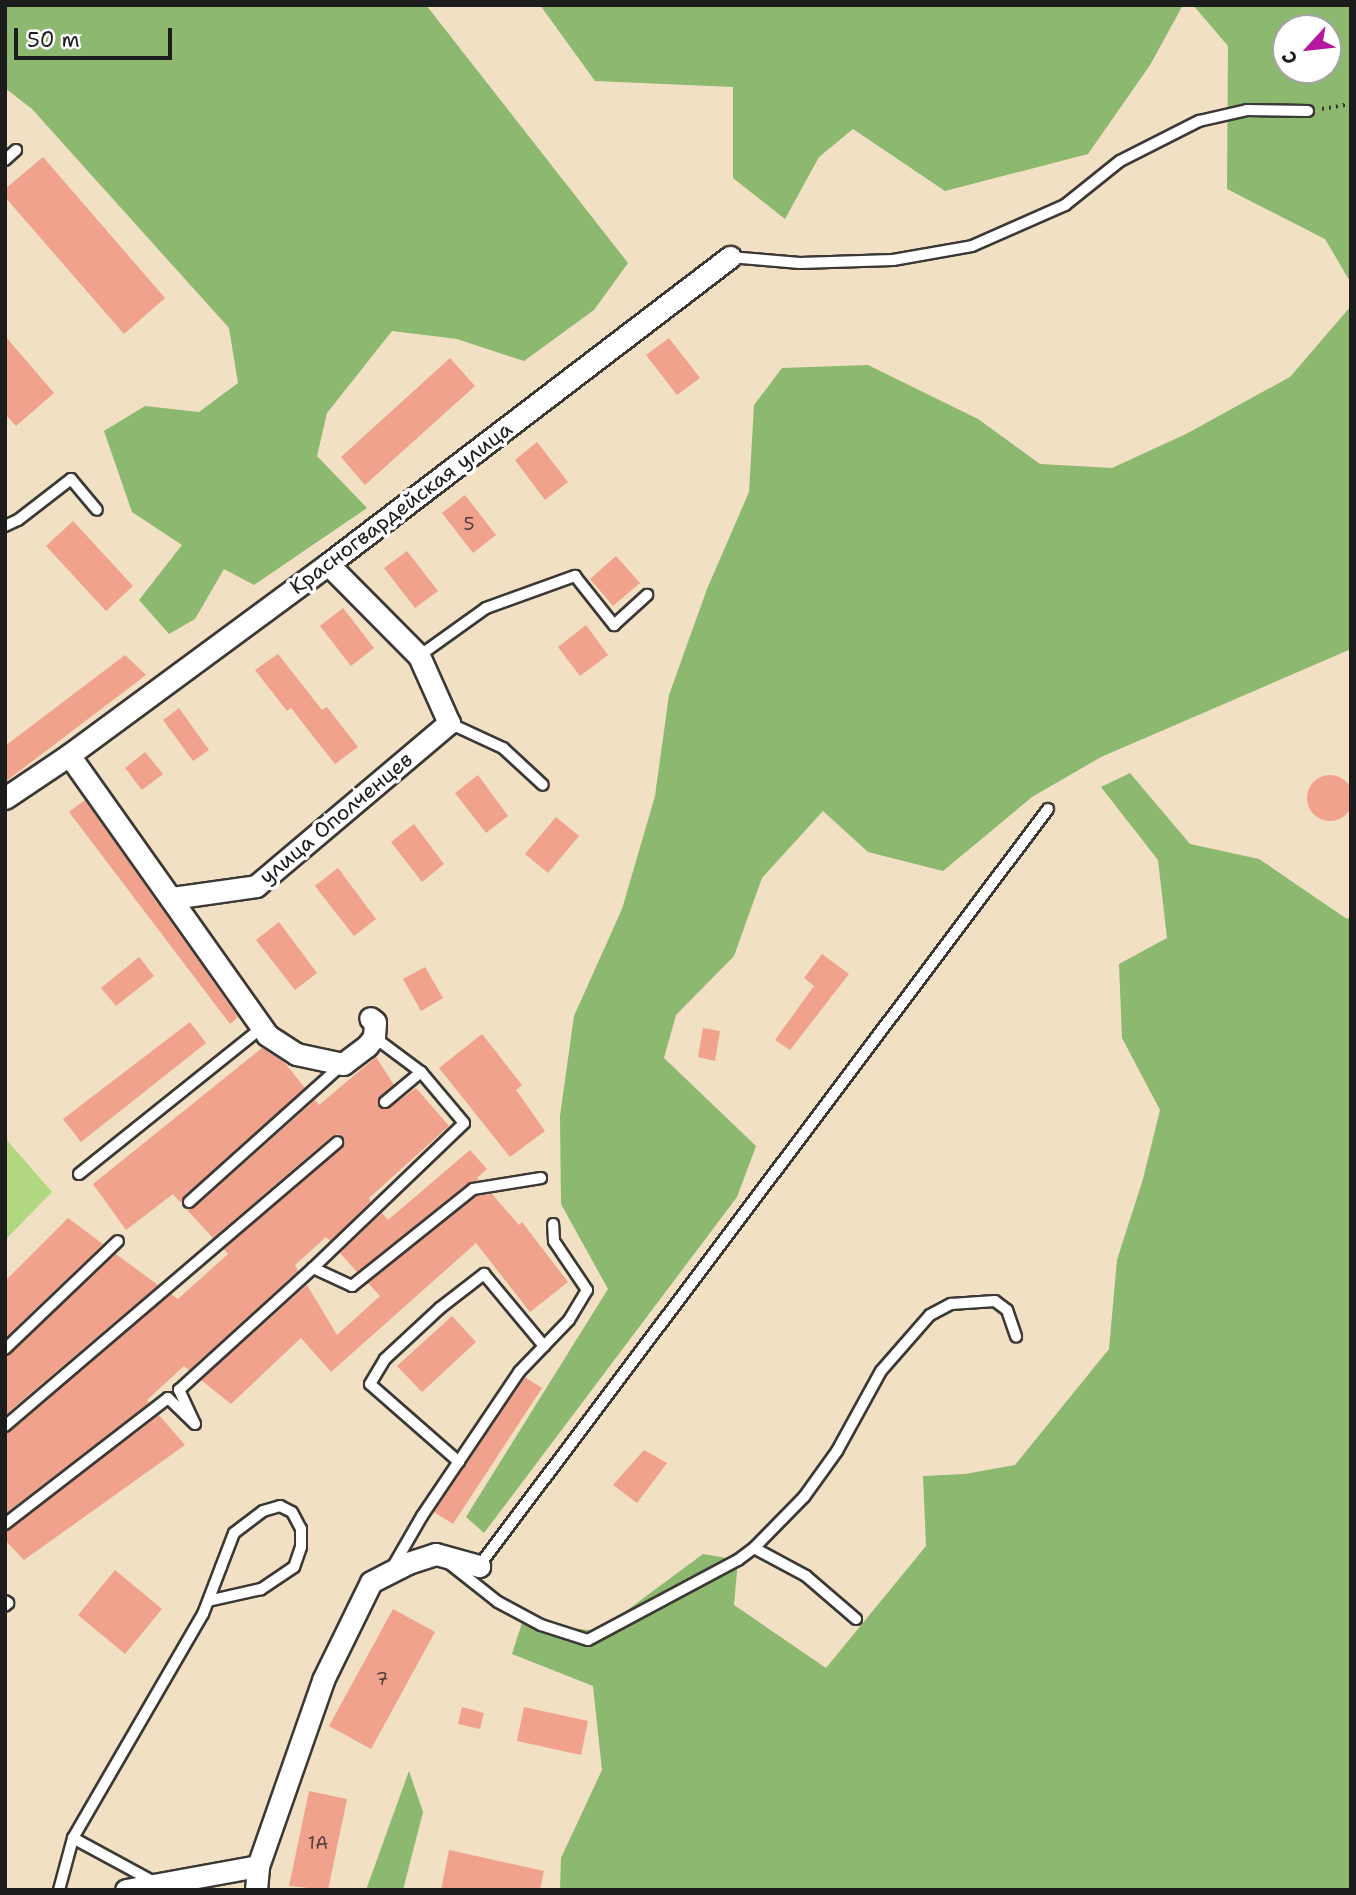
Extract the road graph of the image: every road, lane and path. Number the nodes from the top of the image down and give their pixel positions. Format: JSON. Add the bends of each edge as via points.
{"nodes":[{"id":1,"x":1351,"y":104,"type":"edge"},
{"id":2,"x":1308,"y":111,"type":"joint"},
{"id":3,"x":16,"y":150,"type":"dead end"},
{"id":4,"x":5,"y":160,"type":"edge"},
{"id":5,"x":730,"y":257,"type":"joint"},
{"id":6,"x":97,"y":510,"type":"dead end"},
{"id":7,"x":5,"y":526,"type":"edge"},
{"id":8,"x":328,"y":564,"type":"junction"},
{"id":9,"x":647,"y":595,"type":"dead end"},
{"id":10,"x":419,"y":656,"type":"junction"},
{"id":11,"x":449,"y":723,"type":"junction"},
{"id":12,"x":69,"y":755,"type":"junction"},
{"id":13,"x":543,"y":785,"type":"dead end"},
{"id":14,"x":5,"y":798,"type":"edge"},
{"id":15,"x":1048,"y":810,"type":"dead end"},
{"id":16,"x":172,"y":898,"type":"junction"},
{"id":17,"x":261,"y":1028,"type":"junction"},
{"id":18,"x":372,"y":1028,"type":"joint"},
{"id":19,"x":343,"y":1064,"type":"junction"},
{"id":20,"x":421,"y":1072,"type":"junction"},
{"id":21,"x":385,"y":1102,"type":"dead end"},
{"id":22,"x":337,"y":1142,"type":"dead end"},
{"id":23,"x":79,"y":1174,"type":"dead end"},
{"id":24,"x":541,"y":1178,"type":"dead end"},
{"id":25,"x":189,"y":1202,"type":"dead end"},
{"id":26,"x":552,"y":1224,"type":"dead end"},
{"id":27,"x":118,"y":1241,"type":"dead end"},
{"id":28,"x":313,"y":1268,"type":"junction"},
{"id":29,"x":1016,"y":1336,"type":"dead end"},
{"id":30,"x":544,"y":1346,"type":"junction"},
{"id":31,"x":5,"y":1349,"type":"edge"},
{"id":32,"x":5,"y":1426,"type":"edge"},
{"id":33,"x":458,"y":1462,"type":"junction"},
{"id":34,"x":5,"y":1524,"type":"edge"},
{"id":35,"x":754,"y":1548,"type":"junction"},
{"id":36,"x":436,"y":1554,"type":"junction"},
{"id":37,"x":479,"y":1566,"type":"joint"},
{"id":38,"x":389,"y":1573,"type":"junction"},
{"id":39,"x":208,"y":1601,"type":"junction"},
{"id":40,"x":856,"y":1619,"type":"dead end"},
{"id":41,"x":73,"y":1838,"type":"junction"},
{"id":42,"x":258,"y":1866,"type":"junction"},
{"id":43,"x":156,"y":1884,"type":"junction"},
{"id":44,"x":59,"y":1890,"type":"edge"},
{"id":45,"x":126,"y":1890,"type":"edge"},
{"id":46,"x":256,"y":1890,"type":"edge"}],
"edges":[{"from":1,"to":2,"type":"path"},
{"from":2,"to":5,"type":"lane","via":[[1248,110],[1199,121],[1120,161],[1065,205],[972,246],[893,260],[800,263]]},
{"from":3,"to":4,"type":"lane"},
{"from":5,"to":8,"type":"street","name":"Красногвардейская улица"},
{"from":6,"to":7,"type":"lane","via":[[71,479]]},
{"from":8,"to":10,"type":"street"},
{"from":8,"to":12,"type":"street","name":"Красногвардейская улица"},
{"from":9,"to":10,"type":"lane","via":[[614,625],[575,576],[486,608]]},
{"from":10,"to":11,"type":"street"},
{"from":11,"to":13,"type":"lane","via":[[503,748]]},
{"from":11,"to":16,"type":"street","name":"улица Ополченцев","via":[[256,886]]},
{"from":12,"to":14,"type":"street","name":"Красногвардейская улица"},
{"from":12,"to":16,"type":"street"},
{"from":15,"to":37,"type":"lane"},
{"from":16,"to":17,"type":"street"},
{"from":17,"to":19,"type":"street","via":[[296,1054]]},
{"from":17,"to":23,"type":"lane"},
{"from":18,"to":19,"type":"street","via":[[367,1046]]},
{"from":18,"to":20,"type":"lane"},
{"from":19,"to":25,"type":"lane"},
{"from":20,"to":21,"type":"lane"},
{"from":20,"to":28,"type":"lane","via":[[464,1123]]},
{"from":22,"to":32,"type":"lane"},
{"from":24,"to":28,"type":"lane","via":[[473,1189],[352,1286]]},
{"from":26,"to":30,"type":"lane","via":[[554,1241],[587,1290],[569,1320]]},
{"from":27,"to":31,"type":"lane"},
{"from":28,"to":34,"type":"lane","via":[[179,1390],[195,1424],[168,1398]]},
{"from":29,"to":35,"type":"lane","via":[[1007,1310],[995,1301],[951,1304],[930,1315],[881,1371],[837,1451],[804,1497]]},
{"from":30,"to":33,"type":"lane","via":[[519,1372]]},
{"from":30,"to":33,"type":"lane","via":[[484,1274],[385,1359],[370,1384]]},
{"from":33,"to":38,"type":"lane"},
{"from":35,"to":36,"type":"lane","via":[[588,1640],[541,1625],[498,1602]]},
{"from":35,"to":40,"type":"lane","via":[[806,1576]]},
{"from":36,"to":37,"type":"street"},
{"from":36,"to":38,"type":"street"},
{"from":38,"to":42,"type":"street","via":[[371,1582],[323,1680]]},
{"from":39,"to":39,"type":"lane","via":[[261,1589],[294,1567],[301,1529],[292,1511],[280,1506],[263,1511],[234,1533]]},
{"from":39,"to":41,"type":"lane"},
{"from":41,"to":43,"type":"lane"},
{"from":41,"to":44,"type":"lane"},
{"from":42,"to":43,"type":"street"},
{"from":42,"to":46,"type":"street"},
{"from":43,"to":45,"type":"street"}]}
